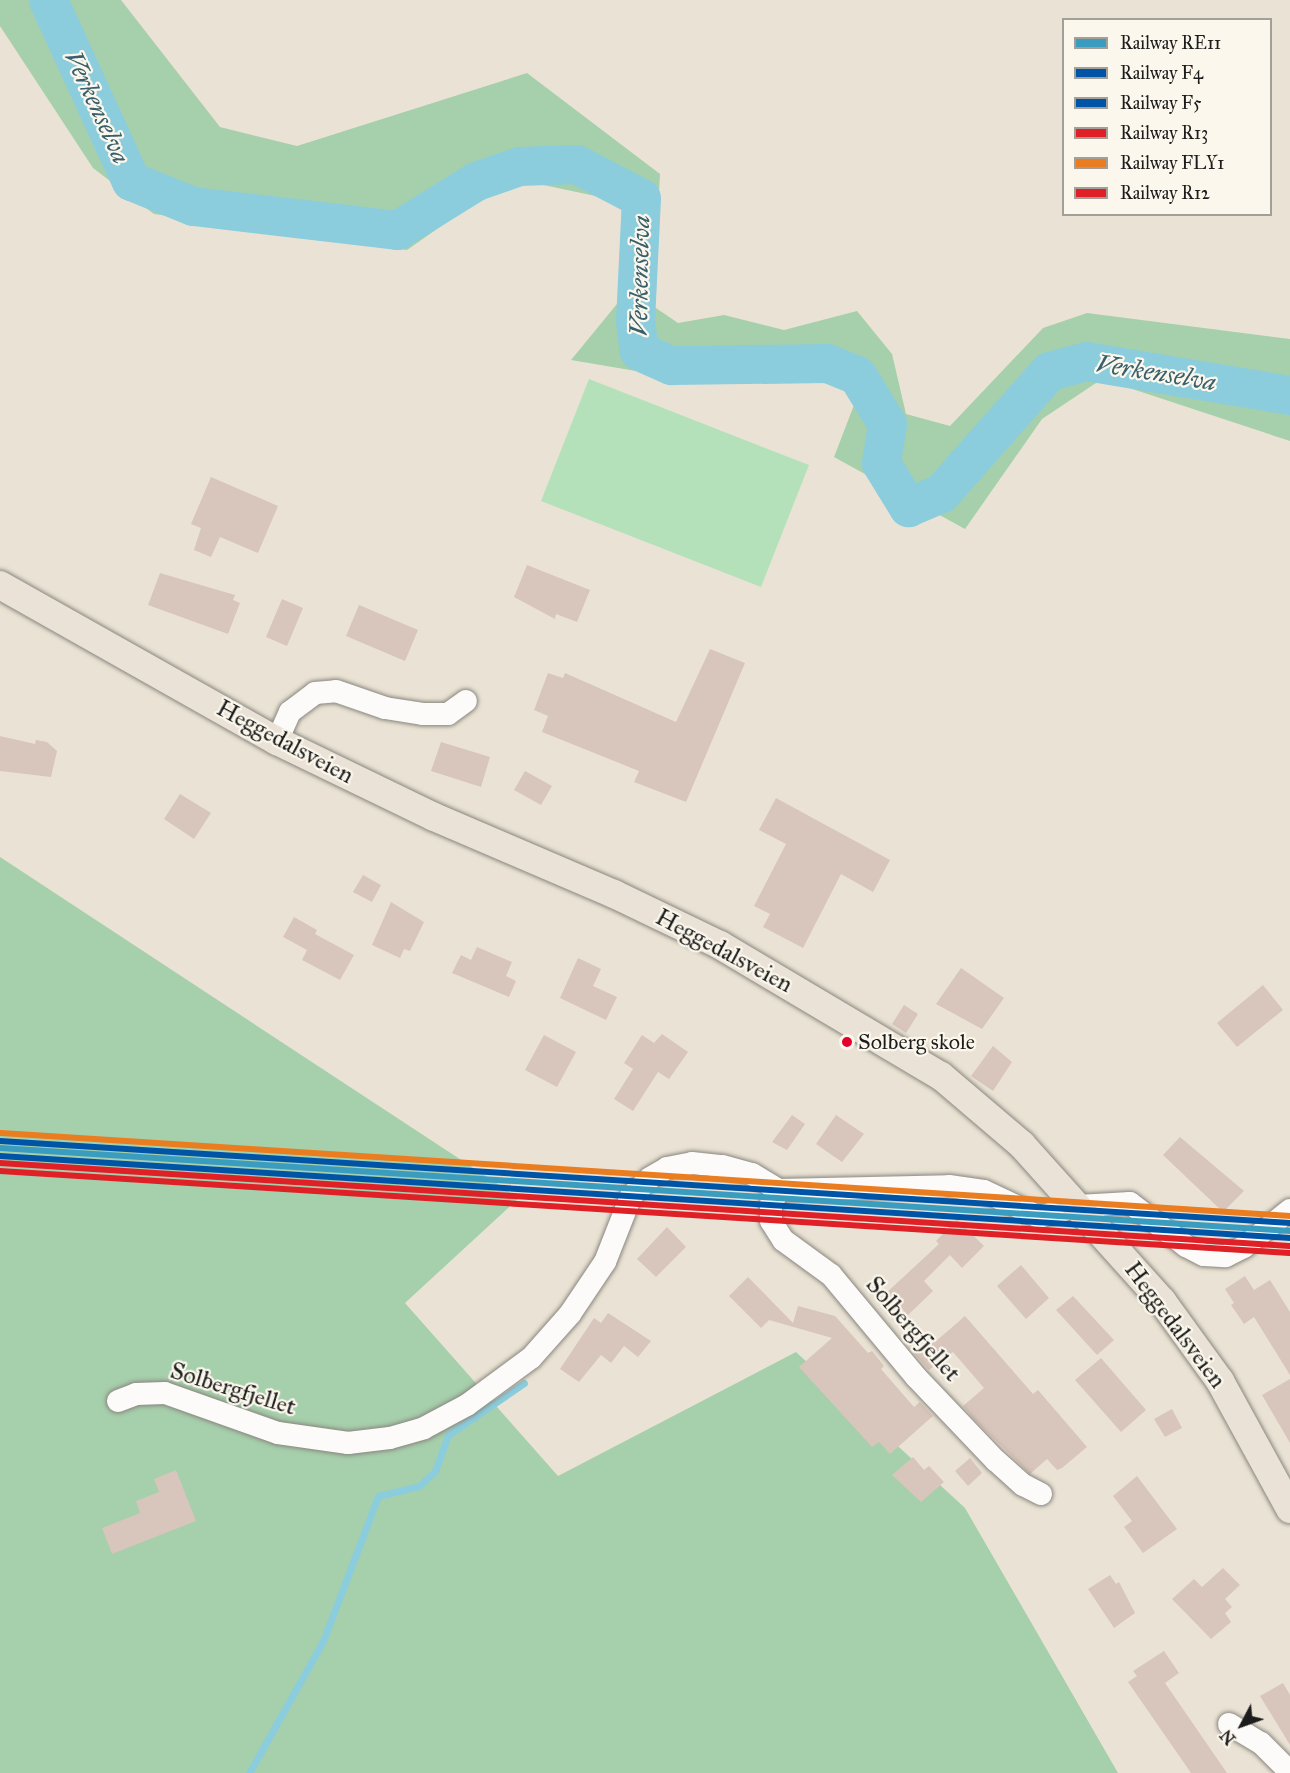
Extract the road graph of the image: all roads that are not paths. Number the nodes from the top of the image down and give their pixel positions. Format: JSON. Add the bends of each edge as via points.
{"nodes":[{"id":1,"x":0,"y":585,"type":"edge"},
{"id":2,"x":465,"y":701,"type":"dead end"},
{"id":3,"x":277,"y":741,"type":"junction"},
{"id":4,"x":779,"y":1190,"type":"junction"},
{"id":5,"x":1078,"y":1206,"type":"junction"},
{"id":6,"x":1290,"y":1210,"type":"edge"},
{"id":7,"x":118,"y":1401,"type":"dead end"},
{"id":8,"x":1041,"y":1494,"type":"dead end"},
{"id":9,"x":1290,"y":1509,"type":"edge"},
{"id":10,"x":1229,"y":1724,"type":"dead end"},
{"id":11,"x":1290,"y":1772,"type":"edge"}],
"edges":[{"from":1,"to":3,"type":"main road","name":"Heggedalsveien"},
{"from":2,"to":3,"type":"street","via":[[448,714],[423,714],[386,708],[336,691],[315,693],[290,712]]},
{"from":3,"to":5,"type":"main road","name":"Heggedalsveien","via":[[434,817],[614,894],[720,945],[941,1077],[1022,1145]]},
{"from":4,"to":5,"type":"street","via":[[949,1186],[984,1191],[1039,1217]]},
{"from":4,"to":7,"type":"street","name":"Solbergfjellet","via":[[752,1174],[692,1163],[667,1168],[650,1178],[631,1196],[605,1262],[570,1314],[531,1358],[466,1405],[424,1428],[390,1438],[348,1443],[278,1433],[165,1392],[136,1394]]},
{"from":4,"to":8,"type":"street","name":"Solbergfjellet","via":[[771,1204],[771,1221],[783,1239],[831,1275],[916,1377],[980,1444],[1023,1485]]},
{"from":5,"to":6,"type":"street","via":[[1130,1203],[1186,1246],[1204,1255],[1226,1256],[1244,1247]]},
{"from":5,"to":9,"type":"main road","name":"Heggedalsveien","via":[[1162,1301],[1220,1381]]},
{"from":10,"to":11,"type":"street","via":[[1261,1743]]}]}
